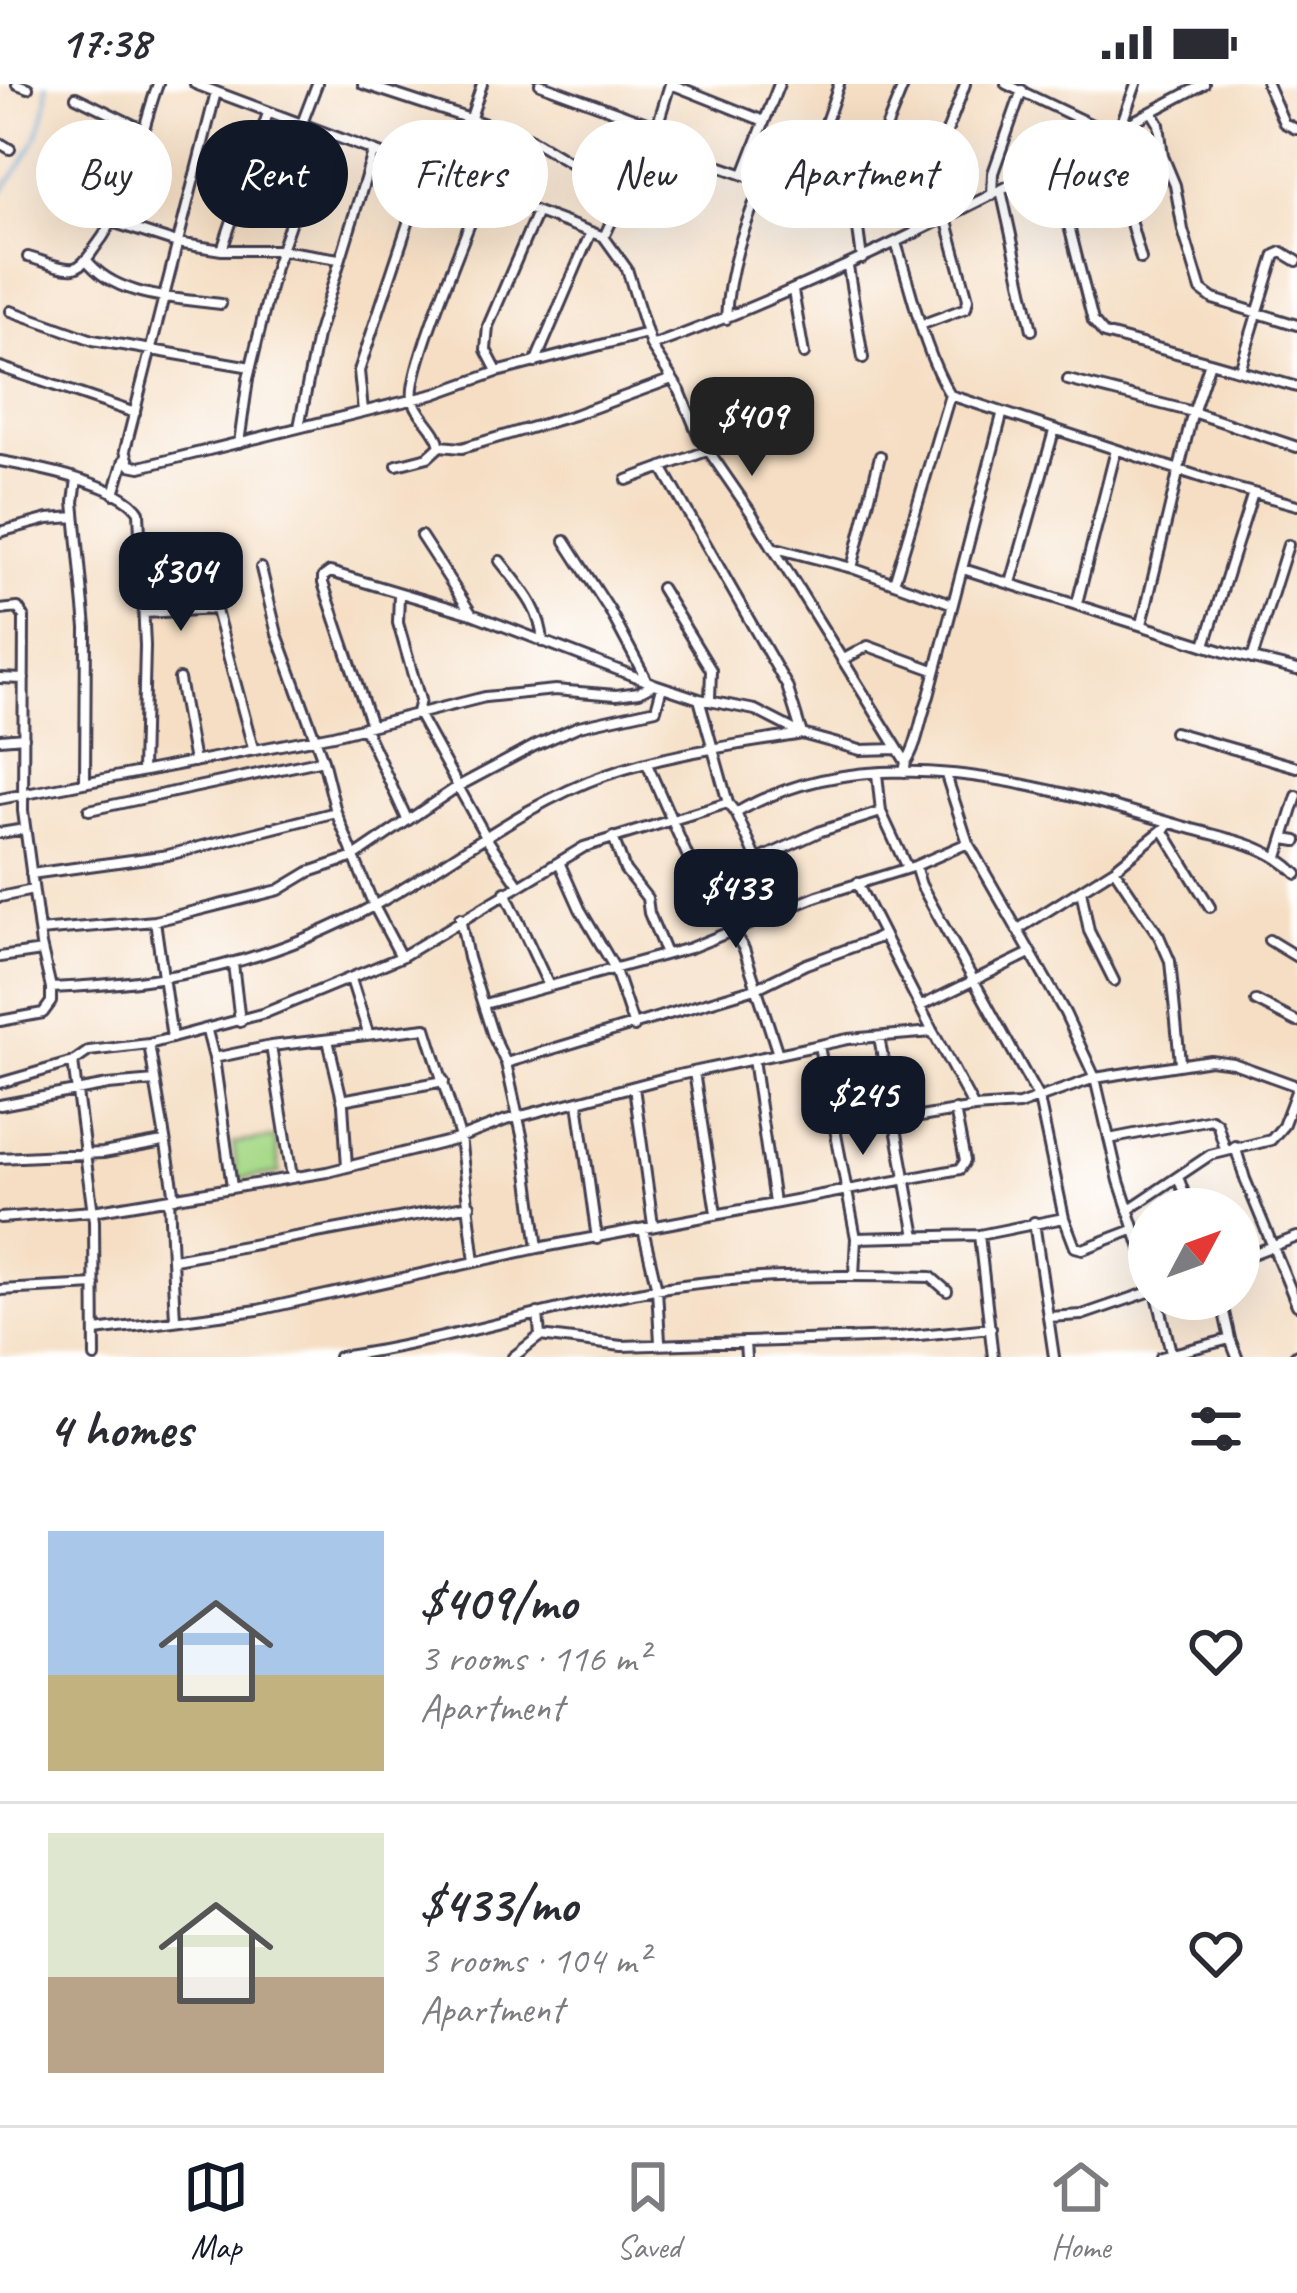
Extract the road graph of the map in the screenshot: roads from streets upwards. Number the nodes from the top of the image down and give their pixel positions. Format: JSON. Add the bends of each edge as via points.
{"nodes":[{"id":1,"x":16,"y":84,"type":"edge"},
{"id":2,"x":158,"y":84,"type":"edge"},
{"id":3,"x":195,"y":84,"type":"edge"},
{"id":4,"x":317,"y":84,"type":"edge"},
{"id":5,"x":363,"y":84,"type":"edge"},
{"id":6,"x":482,"y":84,"type":"edge"},
{"id":7,"x":540,"y":84,"type":"edge"},
{"id":8,"x":671,"y":84,"type":"edge"},
{"id":9,"x":779,"y":84,"type":"edge"},
{"id":10,"x":839,"y":84,"type":"edge"},
{"id":11,"x":904,"y":84,"type":"edge"},
{"id":12,"x":965,"y":84,"type":"edge"},
{"id":13,"x":1006,"y":84,"type":"edge"},
{"id":14,"x":1136,"y":84,"type":"edge"},
{"id":15,"x":1204,"y":84,"type":"edge"},
{"id":16,"x":1267,"y":84,"type":"edge"},
{"id":17,"x":28,"y":88,"type":"dead end"},
{"id":18,"x":1022,"y":90,"type":"junction"},
{"id":19,"x":216,"y":92,"type":"junction"},
{"id":20,"x":76,"y":97,"type":"dead end"},
{"id":21,"x":268,"y":113,"type":"junction"},
{"id":22,"x":1153,"y":114,"type":"junction"},
{"id":23,"x":123,"y":120,"type":"edge"},
{"id":24,"x":145,"y":120,"type":"edge"},
{"id":25,"x":286,"y":120,"type":"edge"},
{"id":26,"x":303,"y":120,"type":"edge"},
{"id":27,"x":467,"y":120,"type":"edge"},
{"id":28,"x":470,"y":120,"type":"edge"},
{"id":29,"x":639,"y":120,"type":"edge"},
{"id":30,"x":658,"y":120,"type":"edge"},
{"id":31,"x":761,"y":120,"type":"edge"},
{"id":32,"x":764,"y":120,"type":"edge"},
{"id":33,"x":827,"y":120,"type":"edge"},
{"id":34,"x":889,"y":120,"type":"edge"},
{"id":35,"x":1082,"y":120,"type":"edge"},
{"id":36,"x":1117,"y":120,"type":"edge"},
{"id":37,"x":1140,"y":120,"type":"edge"},
{"id":38,"x":1296,"y":129,"type":"edge"},
{"id":39,"x":0,"y":143,"type":"edge"},
{"id":40,"x":10,"y":149,"type":"dead end"},
{"id":41,"x":372,"y":158,"type":"edge"},
{"id":42,"x":1003,"y":188,"type":"edge"},
{"id":43,"x":996,"y":192,"type":"junction"},
{"id":44,"x":979,"y":201,"type":"edge"},
{"id":45,"x":548,"y":216,"type":"edge"},
{"id":46,"x":111,"y":228,"type":"edge"},
{"id":47,"x":130,"y":228,"type":"edge"},
{"id":48,"x":289,"y":228,"type":"edge"},
{"id":49,"x":406,"y":228,"type":"edge"},
{"id":50,"x":468,"y":228,"type":"edge"},
{"id":51,"x":530,"y":228,"type":"edge"},
{"id":52,"x":608,"y":228,"type":"edge"},
{"id":53,"x":743,"y":228,"type":"edge"},
{"id":54,"x":858,"y":228,"type":"edge"},
{"id":55,"x":925,"y":228,"type":"edge"},
{"id":56,"x":949,"y":228,"type":"edge"},
{"id":57,"x":1070,"y":228,"type":"edge"},
{"id":58,"x":1132,"y":228,"type":"edge"},
{"id":59,"x":591,"y":232,"type":"junction"},
{"id":60,"x":915,"y":233,"type":"junction"},
{"id":61,"x":604,"y":237,"type":"junction"},
{"id":62,"x":177,"y":243,"type":"junction"},
{"id":63,"x":896,"y":243,"type":"junction"},
{"id":64,"x":222,"y":250,"type":"junction"},
{"id":65,"x":281,"y":250,"type":"junction"},
{"id":66,"x":28,"y":257,"type":"dead end"},
{"id":67,"x":339,"y":259,"type":"junction"},
{"id":68,"x":862,"y":259,"type":"junction"},
{"id":69,"x":1141,"y":259,"type":"dead end"},
{"id":70,"x":86,"y":260,"type":"junction"},
{"id":71,"x":1297,"y":261,"type":"edge"},
{"id":72,"x":848,"y":267,"type":"junction"},
{"id":73,"x":794,"y":291,"type":"junction"},
{"id":74,"x":165,"y":296,"type":"junction"},
{"id":75,"x":221,"y":304,"type":"dead end"},
{"id":76,"x":11,"y":311,"type":"dead end"},
{"id":77,"x":1258,"y":314,"type":"junction"},
{"id":78,"x":726,"y":319,"type":"junction"},
{"id":79,"x":923,"y":324,"type":"junction"},
{"id":80,"x":1297,"y":325,"type":"edge"},
{"id":81,"x":1032,"y":330,"type":"dead end"},
{"id":82,"x":647,"y":333,"type":"junction"},
{"id":83,"x":651,"y":346,"type":"junction"},
{"id":84,"x":152,"y":352,"type":"junction"},
{"id":85,"x":804,"y":354,"type":"dead end"},
{"id":86,"x":863,"y":358,"type":"dead end"},
{"id":87,"x":1210,"y":362,"type":"junction"},
{"id":88,"x":535,"y":364,"type":"junction"},
{"id":89,"x":0,"y":367,"type":"edge"},
{"id":90,"x":251,"y":367,"type":"junction"},
{"id":91,"x":1240,"y":370,"type":"junction"},
{"id":92,"x":497,"y":372,"type":"junction"},
{"id":93,"x":672,"y":379,"type":"junction"},
{"id":94,"x":1068,"y":380,"type":"dead end"},
{"id":95,"x":1297,"y":387,"type":"edge"},
{"id":96,"x":950,"y":395,"type":"junction"},
{"id":97,"x":412,"y":399,"type":"junction"},
{"id":98,"x":363,"y":411,"type":"junction"},
{"id":99,"x":1193,"y":412,"type":"junction"},
{"id":100,"x":135,"y":413,"type":"junction"},
{"id":101,"x":1002,"y":415,"type":"junction"},
{"id":102,"x":299,"y":427,"type":"junction"},
{"id":103,"x":1054,"y":431,"type":"junction"},
{"id":104,"x":239,"y":443,"type":"junction"},
{"id":105,"x":440,"y":446,"type":"junction"},
{"id":106,"x":1297,"y":446,"type":"edge"},
{"id":107,"x":1116,"y":450,"type":"junction"},
{"id":108,"x":707,"y":451,"type":"junction"},
{"id":109,"x":880,"y":456,"type":"dead end"},
{"id":110,"x":125,"y":459,"type":"junction"},
{"id":111,"x":0,"y":461,"type":"edge"},
{"id":112,"x":397,"y":465,"type":"dead end"},
{"id":113,"x":662,"y":467,"type":"junction"},
{"id":114,"x":1179,"y":469,"type":"junction"},
{"id":115,"x":77,"y":479,"type":"junction"},
{"id":116,"x":627,"y":480,"type":"dead end"},
{"id":117,"x":114,"y":494,"type":"junction"},
{"id":118,"x":1253,"y":494,"type":"junction"},
{"id":119,"x":1297,"y":505,"type":"edge"},
{"id":120,"x":75,"y":517,"type":"junction"},
{"id":121,"x":0,"y":532,"type":"edge"},
{"id":122,"x":421,"y":536,"type":"dead end"},
{"id":123,"x":565,"y":541,"type":"dead end"},
{"id":124,"x":1288,"y":545,"type":"dead end"},
{"id":125,"x":771,"y":546,"type":"junction"},
{"id":126,"x":200,"y":551,"type":"dead end"},
{"id":127,"x":500,"y":562,"type":"dead end"},
{"id":128,"x":261,"y":568,"type":"dead end"},
{"id":129,"x":852,"y":568,"type":"junction"},
{"id":130,"x":963,"y":569,"type":"junction"},
{"id":131,"x":894,"y":583,"type":"junction"},
{"id":132,"x":1011,"y":583,"type":"junction"},
{"id":133,"x":661,"y":588,"type":"dead end"},
{"id":134,"x":399,"y":594,"type":"junction"},
{"id":135,"x":1077,"y":603,"type":"junction"},
{"id":136,"x":953,"y":604,"type":"junction"},
{"id":137,"x":215,"y":609,"type":"junction"},
{"id":138,"x":0,"y":610,"type":"edge"},
{"id":139,"x":144,"y":613,"type":"junction"},
{"id":140,"x":472,"y":614,"type":"junction"},
{"id":141,"x":1142,"y":624,"type":"junction"},
{"id":142,"x":543,"y":642,"type":"junction"},
{"id":143,"x":1205,"y":645,"type":"junction"},
{"id":144,"x":1252,"y":659,"type":"junction"},
{"id":145,"x":842,"y":660,"type":"junction"},
{"id":146,"x":934,"y":670,"type":"junction"},
{"id":147,"x":1297,"y":670,"type":"edge"},
{"id":148,"x":0,"y":678,"type":"edge"},
{"id":149,"x":24,"y":679,"type":"junction"},
{"id":150,"x":179,"y":679,"type":"dead end"},
{"id":151,"x":654,"y":684,"type":"junction"},
{"id":152,"x":704,"y":699,"type":"junction"},
{"id":153,"x":417,"y":712,"type":"junction"},
{"id":154,"x":368,"y":726,"type":"junction"},
{"id":155,"x":1174,"y":732,"type":"dead end"},
{"id":156,"x":802,"y":734,"type":"junction"},
{"id":157,"x":24,"y":737,"type":"junction"},
{"id":158,"x":315,"y":738,"type":"junction"},
{"id":159,"x":0,"y":739,"type":"edge"},
{"id":160,"x":253,"y":748,"type":"junction"},
{"id":161,"x":710,"y":749,"type":"junction"},
{"id":162,"x":897,"y":749,"type":"junction"},
{"id":163,"x":323,"y":760,"type":"junction"},
{"id":164,"x":194,"y":762,"type":"junction"},
{"id":165,"x":647,"y":764,"type":"junction"},
{"id":166,"x":905,"y":767,"type":"junction"},
{"id":167,"x":1297,"y":767,"type":"edge"},
{"id":168,"x":142,"y":771,"type":"junction"},
{"id":169,"x":877,"y":774,"type":"junction"},
{"id":170,"x":946,"y":775,"type":"junction"},
{"id":171,"x":85,"y":782,"type":"junction"},
{"id":172,"x":458,"y":787,"type":"junction"},
{"id":173,"x":23,"y":795,"type":"junction"},
{"id":174,"x":1297,"y":796,"type":"edge"},
{"id":175,"x":0,"y":799,"type":"edge"},
{"id":176,"x":728,"y":803,"type":"junction"},
{"id":177,"x":88,"y":810,"type":"dead end"},
{"id":178,"x":337,"y":812,"type":"junction"},
{"id":179,"x":881,"y":812,"type":"junction"},
{"id":180,"x":736,"y":813,"type":"junction"},
{"id":181,"x":407,"y":819,"type":"junction"},
{"id":182,"x":670,"y":820,"type":"junction"},
{"id":183,"x":1172,"y":822,"type":"junction"},
{"id":184,"x":25,"y":829,"type":"junction"},
{"id":185,"x":1163,"y":830,"type":"junction"},
{"id":186,"x":0,"y":833,"type":"edge"},
{"id":187,"x":613,"y":837,"type":"junction"},
{"id":188,"x":487,"y":839,"type":"junction"},
{"id":189,"x":1285,"y":839,"type":"junction"},
{"id":190,"x":1297,"y":841,"type":"edge"},
{"id":191,"x":968,"y":843,"type":"junction"},
{"id":192,"x":354,"y":857,"type":"junction"},
{"id":193,"x":1278,"y":857,"type":"junction"},
{"id":194,"x":758,"y":860,"type":"junction"},
{"id":195,"x":559,"y":862,"type":"junction"},
{"id":196,"x":911,"y":867,"type":"junction"},
{"id":197,"x":1114,"y":869,"type":"junction"},
{"id":198,"x":31,"y":874,"type":"junction"},
{"id":199,"x":1297,"y":874,"type":"edge"},
{"id":200,"x":857,"y":883,"type":"junction"},
{"id":201,"x":519,"y":884,"type":"junction"},
{"id":202,"x":33,"y":890,"type":"junction"},
{"id":203,"x":1081,"y":890,"type":"junction"},
{"id":204,"x":505,"y":892,"type":"junction"},
{"id":205,"x":0,"y":897,"type":"edge"},
{"id":206,"x":374,"y":906,"type":"junction"},
{"id":207,"x":1210,"y":907,"type":"dead end"},
{"id":208,"x":780,"y":911,"type":"junction"},
{"id":209,"x":460,"y":918,"type":"junction"},
{"id":210,"x":155,"y":921,"type":"junction"},
{"id":211,"x":732,"y":930,"type":"junction"},
{"id":212,"x":1017,"y":930,"type":"junction"},
{"id":213,"x":39,"y":931,"type":"junction"},
{"id":214,"x":883,"y":936,"type":"junction"},
{"id":215,"x":1269,"y":940,"type":"dead end"},
{"id":216,"x":42,"y":951,"type":"junction"},
{"id":217,"x":1030,"y":953,"type":"junction"},
{"id":218,"x":667,"y":954,"type":"junction"},
{"id":219,"x":0,"y":956,"type":"edge"},
{"id":220,"x":401,"y":957,"type":"junction"},
{"id":221,"x":1297,"y":957,"type":"edge"},
{"id":222,"x":233,"y":964,"type":"junction"},
{"id":223,"x":614,"y":967,"type":"junction"},
{"id":224,"x":164,"y":978,"type":"junction"},
{"id":225,"x":351,"y":979,"type":"junction"},
{"id":226,"x":975,"y":979,"type":"junction"},
{"id":227,"x":1114,"y":981,"type":"dead end"},
{"id":228,"x":548,"y":985,"type":"junction"},
{"id":229,"x":759,"y":987,"type":"junction"},
{"id":230,"x":51,"y":988,"type":"junction"},
{"id":231,"x":1256,"y":1001,"type":"dead end"},
{"id":232,"x":484,"y":1004,"type":"junction"},
{"id":233,"x":921,"y":1006,"type":"junction"},
{"id":234,"x":0,"y":1021,"type":"edge"},
{"id":235,"x":240,"y":1022,"type":"junction"},
{"id":236,"x":1297,"y":1022,"type":"edge"},
{"id":237,"x":634,"y":1027,"type":"junction"},
{"id":238,"x":207,"y":1031,"type":"junction"},
{"id":239,"x":368,"y":1033,"type":"junction"},
{"id":240,"x":933,"y":1033,"type":"junction"},
{"id":241,"x":879,"y":1037,"type":"junction"},
{"id":242,"x":172,"y":1038,"type":"junction"},
{"id":243,"x":328,"y":1040,"type":"junction"},
{"id":244,"x":149,"y":1044,"type":"junction"},
{"id":245,"x":819,"y":1045,"type":"junction"},
{"id":246,"x":271,"y":1046,"type":"junction"},
{"id":247,"x":778,"y":1054,"type":"junction"},
{"id":248,"x":214,"y":1058,"type":"junction"},
{"id":249,"x":753,"y":1059,"type":"junction"},
{"id":250,"x":73,"y":1062,"type":"junction"},
{"id":251,"x":1180,"y":1062,"type":"junction"},
{"id":252,"x":506,"y":1063,"type":"junction"},
{"id":253,"x":694,"y":1072,"type":"junction"},
{"id":254,"x":1096,"y":1078,"type":"junction"},
{"id":255,"x":154,"y":1081,"type":"junction"},
{"id":256,"x":444,"y":1081,"type":"junction"},
{"id":257,"x":0,"y":1082,"type":"edge"},
{"id":258,"x":634,"y":1087,"type":"junction"},
{"id":259,"x":1297,"y":1088,"type":"edge"},
{"id":260,"x":79,"y":1090,"type":"junction"},
{"id":261,"x":1039,"y":1099,"type":"junction"},
{"id":262,"x":342,"y":1100,"type":"junction"},
{"id":263,"x":578,"y":1102,"type":"junction"},
{"id":264,"x":0,"y":1105,"type":"edge"},
{"id":265,"x":974,"y":1108,"type":"junction"},
{"id":266,"x":956,"y":1110,"type":"junction"},
{"id":267,"x":518,"y":1118,"type":"junction"},
{"id":268,"x":896,"y":1121,"type":"junction"},
{"id":269,"x":460,"y":1137,"type":"junction"},
{"id":270,"x":1109,"y":1138,"type":"junction"},
{"id":271,"x":164,"y":1142,"type":"junction"},
{"id":272,"x":1230,"y":1148,"type":"junction"},
{"id":273,"x":86,"y":1154,"type":"junction"},
{"id":274,"x":0,"y":1158,"type":"edge"},
{"id":275,"x":347,"y":1167,"type":"junction"},
{"id":276,"x":292,"y":1177,"type":"junction"},
{"id":277,"x":1178,"y":1177,"type":"junction"},
{"id":278,"x":907,"y":1181,"type":"junction"},
{"id":279,"x":232,"y":1187,"type":"junction"},
{"id":280,"x":847,"y":1188,"type":"junction"},
{"id":281,"x":1161,"y":1188,"type":"edge"},
{"id":282,"x":1182,"y":1188,"type":"edge"},
{"id":283,"x":172,"y":1199,"type":"junction"},
{"id":284,"x":774,"y":1203,"type":"junction"},
{"id":285,"x":470,"y":1204,"type":"junction"},
{"id":286,"x":93,"y":1210,"type":"junction"},
{"id":287,"x":1128,"y":1210,"type":"edge"},
{"id":288,"x":716,"y":1214,"type":"junction"},
{"id":289,"x":0,"y":1218,"type":"edge"},
{"id":290,"x":1064,"y":1218,"type":"junction"},
{"id":291,"x":1034,"y":1222,"type":"junction"},
{"id":292,"x":648,"y":1227,"type":"junction"},
{"id":293,"x":1128,"y":1232,"type":"edge"},
{"id":294,"x":979,"y":1235,"type":"junction"},
{"id":295,"x":916,"y":1236,"type":"junction"},
{"id":296,"x":1297,"y":1237,"type":"edge"},
{"id":297,"x":597,"y":1238,"type":"junction"},
{"id":298,"x":856,"y":1238,"type":"junction"},
{"id":299,"x":1273,"y":1244,"type":"junction"},
{"id":300,"x":538,"y":1248,"type":"junction"},
{"id":301,"x":1260,"y":1250,"type":"edge"},
{"id":302,"x":174,"y":1259,"type":"junction"},
{"id":303,"x":475,"y":1262,"type":"junction"},
{"id":304,"x":854,"y":1275,"type":"junction"},
{"id":305,"x":95,"y":1286,"type":"junction"},
{"id":306,"x":0,"y":1289,"type":"edge"},
{"id":307,"x":657,"y":1289,"type":"junction"},
{"id":308,"x":947,"y":1291,"type":"dead end"},
{"id":309,"x":1128,"y":1299,"type":"edge"},
{"id":310,"x":1297,"y":1305,"type":"edge"},
{"id":311,"x":538,"y":1313,"type":"junction"},
{"id":312,"x":1048,"y":1317,"type":"junction"},
{"id":313,"x":175,"y":1319,"type":"junction"},
{"id":314,"x":1163,"y":1320,"type":"edge"},
{"id":315,"x":1226,"y":1320,"type":"edge"},
{"id":316,"x":991,"y":1328,"type":"junction"},
{"id":317,"x":96,"y":1331,"type":"junction"},
{"id":318,"x":539,"y":1336,"type":"junction"},
{"id":319,"x":1230,"y":1339,"type":"junction"},
{"id":320,"x":659,"y":1342,"type":"junction"},
{"id":321,"x":745,"y":1343,"type":"junction"},
{"id":322,"x":622,"y":1352,"type":"edge"},
{"id":323,"x":1171,"y":1352,"type":"junction"},
{"id":324,"x":94,"y":1357,"type":"edge"},
{"id":325,"x":339,"y":1357,"type":"edge"},
{"id":326,"x":513,"y":1357,"type":"edge"},
{"id":327,"x":746,"y":1357,"type":"edge"},
{"id":328,"x":993,"y":1357,"type":"edge"},
{"id":329,"x":1054,"y":1357,"type":"edge"},
{"id":330,"x":1161,"y":1357,"type":"edge"},
{"id":331,"x":1237,"y":1357,"type":"edge"}],
"edges":[{"from":1,"to":17,"type":"street"},
{"from":2,"to":24,"type":"street"},
{"from":3,"to":19,"type":"street"},
{"from":4,"to":26,"type":"street"},
{"from":5,"to":27,"type":"street"},
{"from":6,"to":28,"type":"street"},
{"from":7,"to":29,"type":"street"},
{"from":8,"to":30,"type":"street"},
{"from":8,"to":31,"type":"street"},
{"from":9,"to":32,"type":"street"},
{"from":10,"to":33,"type":"street"},
{"from":11,"to":34,"type":"street"},
{"from":12,"to":60,"type":"street","via":[[921,196]]},
{"from":13,"to":18,"type":"street"},
{"from":14,"to":36,"type":"street"},
{"from":15,"to":22,"type":"street"},
{"from":16,"to":38,"type":"street","via":[[1284,123]]},
{"from":18,"to":35,"type":"street"},
{"from":18,"to":43,"type":"street","via":[[993,173]]},
{"from":19,"to":21,"type":"street"},
{"from":19,"to":62,"type":"street"},
{"from":20,"to":23,"type":"street"},
{"from":21,"to":25,"type":"street"},
{"from":21,"to":64,"type":"street"},
{"from":22,"to":37,"type":"street"},
{"from":22,"to":77,"type":"street","via":[[1195,280],[1213,299]]},
{"from":39,"to":40,"type":"street"},
{"from":41,"to":67,"type":"street"},
{"from":42,"to":43,"type":"street"},
{"from":43,"to":44,"type":"street"},
{"from":43,"to":81,"type":"street"},
{"from":45,"to":59,"type":"street"},
{"from":46,"to":70,"type":"street"},
{"from":47,"to":62,"type":"street"},
{"from":48,"to":65,"type":"street"},
{"from":49,"to":98,"type":"street","via":[[359,371]]},
{"from":50,"to":97,"type":"street","via":[[416,364]]},
{"from":51,"to":92,"type":"street","via":[[488,326],[486,350]]},
{"from":52,"to":61,"type":"street"},
{"from":53,"to":78,"type":"street"},
{"from":54,"to":68,"type":"street"},
{"from":55,"to":60,"type":"street"},
{"from":56,"to":79,"type":"street","via":[[968,299],[959,312]]},
{"from":57,"to":87,"type":"street","via":[[1093,321],[1104,334]]},
{"from":58,"to":69,"type":"street"},
{"from":59,"to":61,"type":"street"},
{"from":59,"to":88,"type":"street"},
{"from":60,"to":63,"type":"street"},
{"from":61,"to":82,"type":"street","via":[[626,269]]},
{"from":62,"to":64,"type":"street"},
{"from":62,"to":74,"type":"street"},
{"from":63,"to":68,"type":"street"},
{"from":63,"to":79,"type":"street"},
{"from":64,"to":65,"type":"street"},
{"from":65,"to":67,"type":"street"},
{"from":65,"to":90,"type":"street"},
{"from":66,"to":70,"type":"street","via":[[73,268]]},
{"from":67,"to":102,"type":"street"},
{"from":68,"to":72,"type":"street"},
{"from":70,"to":74,"type":"street","via":[[113,285]]},
{"from":71,"to":77,"type":"street","via":[[1275,255]]},
{"from":72,"to":73,"type":"street"},
{"from":72,"to":86,"type":"street"},
{"from":73,"to":78,"type":"street"},
{"from":73,"to":85,"type":"street"},
{"from":74,"to":75,"type":"street"},
{"from":74,"to":84,"type":"street"},
{"from":76,"to":84,"type":"street"},
{"from":77,"to":80,"type":"street"},
{"from":77,"to":91,"type":"street"},
{"from":78,"to":83,"type":"street"},
{"from":79,"to":96,"type":"street","via":[[932,366]]},
{"from":82,"to":83,"type":"street"},
{"from":82,"to":88,"type":"street"},
{"from":83,"to":93,"type":"street"},
{"from":84,"to":90,"type":"street"},
{"from":84,"to":100,"type":"street"},
{"from":87,"to":91,"type":"street"},
{"from":87,"to":99,"type":"street"},
{"from":88,"to":92,"type":"street"},
{"from":89,"to":100,"type":"street"},
{"from":90,"to":104,"type":"street"},
{"from":91,"to":95,"type":"street"},
{"from":92,"to":97,"type":"street"},
{"from":93,"to":105,"type":"street","via":[[462,448]]},
{"from":93,"to":108,"type":"street"},
{"from":94,"to":99,"type":"street"},
{"from":96,"to":101,"type":"street"},
{"from":96,"to":131,"type":"street"},
{"from":97,"to":98,"type":"street"},
{"from":97,"to":105,"type":"street"},
{"from":98,"to":102,"type":"street"},
{"from":99,"to":106,"type":"street"},
{"from":99,"to":114,"type":"street"},
{"from":100,"to":110,"type":"street"},
{"from":101,"to":103,"type":"street"},
{"from":101,"to":130,"type":"street"},
{"from":102,"to":104,"type":"street"},
{"from":103,"to":107,"type":"street"},
{"from":103,"to":132,"type":"street"},
{"from":104,"to":110,"type":"street","via":[[140,466]]},
{"from":105,"to":112,"type":"street"},
{"from":107,"to":114,"type":"street"},
{"from":107,"to":135,"type":"street"},
{"from":108,"to":113,"type":"street"},
{"from":108,"to":125,"type":"street"},
{"from":109,"to":129,"type":"street"},
{"from":110,"to":117,"type":"street"},
{"from":111,"to":115,"type":"street"},
{"from":113,"to":116,"type":"street"},
{"from":113,"to":156,"type":"street","via":[[787,686]]},
{"from":114,"to":118,"type":"street"},
{"from":114,"to":141,"type":"street"},
{"from":115,"to":117,"type":"street"},
{"from":115,"to":120,"type":"street"},
{"from":117,"to":139,"type":"street","via":[[139,512]]},
{"from":118,"to":119,"type":"street"},
{"from":118,"to":143,"type":"street"},
{"from":120,"to":121,"type":"street"},
{"from":120,"to":171,"type":"street","via":[[86,628]]},
{"from":122,"to":140,"type":"street"},
{"from":123,"to":151,"type":"street"},
{"from":124,"to":144,"type":"street"},
{"from":125,"to":129,"type":"street"},
{"from":125,"to":145,"type":"street"},
{"from":126,"to":137,"type":"street"},
{"from":127,"to":142,"type":"street","via":[[534,604]]},
{"from":128,"to":158,"type":"street"},
{"from":129,"to":131,"type":"street"},
{"from":130,"to":132,"type":"street"},
{"from":130,"to":136,"type":"street"},
{"from":131,"to":136,"type":"street"},
{"from":132,"to":135,"type":"street"},
{"from":133,"to":152,"type":"street","via":[[712,670]]},
{"from":134,"to":140,"type":"street"},
{"from":134,"to":153,"type":"street"},
{"from":134,"to":154,"type":"street","via":[[335,571],[323,577]]},
{"from":135,"to":141,"type":"street"},
{"from":136,"to":146,"type":"street"},
{"from":137,"to":139,"type":"street"},
{"from":137,"to":160,"type":"street"},
{"from":138,"to":149,"type":"street","via":[[14,607],[24,616]]},
{"from":139,"to":168,"type":"street"},
{"from":140,"to":142,"type":"street"},
{"from":141,"to":143,"type":"street"},
{"from":142,"to":151,"type":"street"},
{"from":143,"to":144,"type":"street"},
{"from":144,"to":147,"type":"street"},
{"from":145,"to":146,"type":"street","via":[[868,646]]},
{"from":145,"to":162,"type":"street"},
{"from":146,"to":166,"type":"street"},
{"from":148,"to":149,"type":"street"},
{"from":149,"to":157,"type":"street"},
{"from":150,"to":164,"type":"street"},
{"from":151,"to":152,"type":"street"},
{"from":151,"to":153,"type":"street","via":[[616,695],[523,692]]},
{"from":151,"to":172,"type":"street","via":[[656,709],[579,726]]},
{"from":152,"to":156,"type":"street","via":[[755,710]]},
{"from":152,"to":161,"type":"street"},
{"from":153,"to":154,"type":"street"},
{"from":153,"to":172,"type":"street"},
{"from":154,"to":158,"type":"street"},
{"from":154,"to":181,"type":"street"},
{"from":155,"to":167,"type":"street"},
{"from":156,"to":161,"type":"street"},
{"from":156,"to":162,"type":"street","via":[[860,750]]},
{"from":157,"to":159,"type":"street"},
{"from":157,"to":173,"type":"street"},
{"from":158,"to":160,"type":"street"},
{"from":158,"to":163,"type":"street"},
{"from":160,"to":164,"type":"street"},
{"from":161,"to":165,"type":"street"},
{"from":161,"to":176,"type":"street"},
{"from":162,"to":166,"type":"street"},
{"from":163,"to":177,"type":"street"},
{"from":163,"to":178,"type":"street"},
{"from":164,"to":168,"type":"street"},
{"from":165,"to":182,"type":"street"},
{"from":165,"to":188,"type":"street","via":[[577,788]]},
{"from":166,"to":169,"type":"street"},
{"from":166,"to":170,"type":"street"},
{"from":168,"to":171,"type":"street"},
{"from":169,"to":179,"type":"street"},
{"from":169,"to":180,"type":"street","via":[[788,789]]},
{"from":170,"to":183,"type":"street"},
{"from":170,"to":191,"type":"street"},
{"from":171,"to":173,"type":"street"},
{"from":172,"to":181,"type":"street"},
{"from":172,"to":188,"type":"street"},
{"from":173,"to":175,"type":"street"},
{"from":173,"to":184,"type":"street"},
{"from":174,"to":189,"type":"street"},
{"from":176,"to":180,"type":"street"},
{"from":176,"to":182,"type":"street"},
{"from":178,"to":192,"type":"street"},
{"from":178,"to":198,"type":"street","via":[[168,855]]},
{"from":179,"to":194,"type":"street"},
{"from":179,"to":196,"type":"street"},
{"from":180,"to":194,"type":"street"},
{"from":181,"to":192,"type":"street"},
{"from":182,"to":187,"type":"street"},
{"from":182,"to":211,"type":"street"},
{"from":183,"to":185,"type":"street"},
{"from":183,"to":193,"type":"street"},
{"from":184,"to":186,"type":"street"},
{"from":184,"to":198,"type":"street"},
{"from":185,"to":197,"type":"street"},
{"from":185,"to":207,"type":"street"},
{"from":187,"to":195,"type":"street"},
{"from":187,"to":218,"type":"street"},
{"from":188,"to":201,"type":"street"},
{"from":188,"to":206,"type":"street"},
{"from":189,"to":190,"type":"street"},
{"from":189,"to":193,"type":"street"},
{"from":191,"to":196,"type":"street"},
{"from":191,"to":212,"type":"street"},
{"from":192,"to":206,"type":"street"},
{"from":192,"to":210,"type":"street","via":[[279,890]]},
{"from":193,"to":199,"type":"street"},
{"from":194,"to":208,"type":"street"},
{"from":195,"to":201,"type":"street"},
{"from":195,"to":223,"type":"street"},
{"from":196,"to":200,"type":"street"},
{"from":196,"to":226,"type":"street"},
{"from":197,"to":203,"type":"street"},
{"from":197,"to":251,"type":"street","via":[[1170,961]]},
{"from":198,"to":202,"type":"street"},
{"from":200,"to":208,"type":"street"},
{"from":200,"to":214,"type":"street"},
{"from":201,"to":204,"type":"street"},
{"from":202,"to":205,"type":"street"},
{"from":202,"to":213,"type":"street"},
{"from":203,"to":212,"type":"street"},
{"from":203,"to":227,"type":"street","via":[[1089,931]]},
{"from":204,"to":209,"type":"street"},
{"from":204,"to":228,"type":"street"},
{"from":206,"to":220,"type":"street"},
{"from":206,"to":222,"type":"street"},
{"from":208,"to":211,"type":"street"},
{"from":209,"to":220,"type":"street"},
{"from":209,"to":232,"type":"street"},
{"from":210,"to":213,"type":"street"},
{"from":210,"to":224,"type":"street"},
{"from":211,"to":218,"type":"street"},
{"from":211,"to":229,"type":"street"},
{"from":212,"to":217,"type":"street"},
{"from":213,"to":216,"type":"street"},
{"from":214,"to":229,"type":"street"},
{"from":214,"to":233,"type":"street"},
{"from":215,"to":221,"type":"street"},
{"from":216,"to":219,"type":"street"},
{"from":216,"to":230,"type":"street"},
{"from":217,"to":226,"type":"street"},
{"from":217,"to":254,"type":"street"},
{"from":218,"to":223,"type":"street"},
{"from":220,"to":225,"type":"street"},
{"from":222,"to":224,"type":"street"},
{"from":222,"to":235,"type":"street"},
{"from":223,"to":228,"type":"street"},
{"from":223,"to":237,"type":"street"},
{"from":224,"to":230,"type":"street"},
{"from":224,"to":242,"type":"street"},
{"from":225,"to":235,"type":"street"},
{"from":225,"to":239,"type":"street"},
{"from":226,"to":233,"type":"street"},
{"from":226,"to":261,"type":"street"},
{"from":228,"to":232,"type":"street"},
{"from":229,"to":237,"type":"street"},
{"from":229,"to":247,"type":"street"},
{"from":230,"to":234,"type":"street","via":[[43,1013]]},
{"from":231,"to":236,"type":"street"},
{"from":232,"to":252,"type":"street"},
{"from":233,"to":240,"type":"street"},
{"from":235,"to":238,"type":"street"},
{"from":237,"to":252,"type":"street"},
{"from":238,"to":242,"type":"street"},
{"from":238,"to":248,"type":"street"},
{"from":239,"to":243,"type":"street"},
{"from":239,"to":256,"type":"street","via":[[426,1028]]},
{"from":240,"to":241,"type":"street"},
{"from":240,"to":265,"type":"street"},
{"from":241,"to":245,"type":"street"},
{"from":241,"to":268,"type":"street"},
{"from":242,"to":244,"type":"street"},
{"from":243,"to":246,"type":"street"},
{"from":243,"to":262,"type":"street"},
{"from":244,"to":250,"type":"street","via":[[88,1052]]},
{"from":244,"to":255,"type":"street"},
{"from":245,"to":247,"type":"street"},
{"from":245,"to":280,"type":"street"},
{"from":246,"to":248,"type":"street"},
{"from":246,"to":276,"type":"street"},
{"from":247,"to":249,"type":"street"},
{"from":248,"to":279,"type":"street"},
{"from":249,"to":253,"type":"street"},
{"from":249,"to":284,"type":"street"},
{"from":250,"to":257,"type":"street"},
{"from":250,"to":260,"type":"street"},
{"from":251,"to":254,"type":"street"},
{"from":251,"to":259,"type":"street","via":[[1233,1063]]},
{"from":252,"to":267,"type":"street"},
{"from":253,"to":258,"type":"street"},
{"from":253,"to":288,"type":"street"},
{"from":254,"to":261,"type":"street"},
{"from":254,"to":270,"type":"street"},
{"from":255,"to":260,"type":"street"},
{"from":255,"to":271,"type":"street"},
{"from":256,"to":262,"type":"street"},
{"from":256,"to":269,"type":"street"},
{"from":258,"to":263,"type":"street"},
{"from":258,"to":292,"type":"street"},
{"from":259,"to":272,"type":"street","via":[[1278,1134]]},
{"from":260,"to":264,"type":"street"},
{"from":260,"to":273,"type":"street"},
{"from":261,"to":265,"type":"street"},
{"from":261,"to":290,"type":"street"},
{"from":262,"to":275,"type":"street"},
{"from":263,"to":267,"type":"street"},
{"from":263,"to":297,"type":"street"},
{"from":265,"to":266,"type":"street"},
{"from":266,"to":268,"type":"street"},
{"from":266,"to":278,"type":"street","via":[[964,1165]]},
{"from":267,"to":269,"type":"street"},
{"from":267,"to":300,"type":"street"},
{"from":268,"to":278,"type":"street"},
{"from":269,"to":275,"type":"street"},
{"from":269,"to":285,"type":"street"},
{"from":270,"to":272,"type":"street","via":[[1211,1119]]},
{"from":270,"to":287,"type":"street"},
{"from":271,"to":273,"type":"street"},
{"from":271,"to":283,"type":"street"},
{"from":272,"to":277,"type":"street"},
{"from":272,"to":299,"type":"street"},
{"from":273,"to":274,"type":"street"},
{"from":273,"to":286,"type":"street"},
{"from":275,"to":276,"type":"street"},
{"from":276,"to":279,"type":"street"},
{"from":277,"to":281,"type":"street"},
{"from":277,"to":282,"type":"street"},
{"from":278,"to":280,"type":"street"},
{"from":278,"to":295,"type":"street"},
{"from":279,"to":283,"type":"street"},
{"from":280,"to":284,"type":"street"},
{"from":280,"to":298,"type":"street"},
{"from":283,"to":286,"type":"street"},
{"from":283,"to":302,"type":"street"},
{"from":284,"to":288,"type":"street"},
{"from":285,"to":302,"type":"street"},
{"from":285,"to":303,"type":"street"},
{"from":286,"to":289,"type":"street"},
{"from":286,"to":305,"type":"street"},
{"from":288,"to":292,"type":"street"},
{"from":290,"to":291,"type":"street"},
{"from":290,"to":293,"type":"street","via":[[1079,1249]]},
{"from":291,"to":294,"type":"street"},
{"from":291,"to":312,"type":"street"},
{"from":292,"to":297,"type":"street"},
{"from":292,"to":307,"type":"street"},
{"from":294,"to":295,"type":"street"},
{"from":294,"to":316,"type":"street"},
{"from":295,"to":298,"type":"street"},
{"from":296,"to":299,"type":"street"},
{"from":297,"to":300,"type":"street"},
{"from":298,"to":304,"type":"street"},
{"from":299,"to":301,"type":"street"},
{"from":299,"to":310,"type":"street"},
{"from":300,"to":303,"type":"street"},
{"from":302,"to":313,"type":"street"},
{"from":303,"to":313,"type":"street","via":[[258,1310]]},
{"from":304,"to":307,"type":"street"},
{"from":304,"to":308,"type":"street","via":[[931,1277]]},
{"from":305,"to":306,"type":"street"},
{"from":305,"to":317,"type":"street"},
{"from":307,"to":311,"type":"street"},
{"from":307,"to":320,"type":"street"},
{"from":309,"to":312,"type":"street"},
{"from":311,"to":318,"type":"street"},
{"from":311,"to":325,"type":"street"},
{"from":312,"to":329,"type":"street"},
{"from":313,"to":317,"type":"street"},
{"from":314,"to":323,"type":"street"},
{"from":315,"to":319,"type":"street"},
{"from":316,"to":321,"type":"street"},
{"from":316,"to":328,"type":"street"},
{"from":317,"to":324,"type":"street"},
{"from":318,"to":322,"type":"street"},
{"from":318,"to":326,"type":"street"},
{"from":319,"to":323,"type":"street"},
{"from":319,"to":331,"type":"street"},
{"from":320,"to":321,"type":"street"},
{"from":320,"to":322,"type":"street"},
{"from":321,"to":327,"type":"street"},
{"from":323,"to":330,"type":"street"}]}
